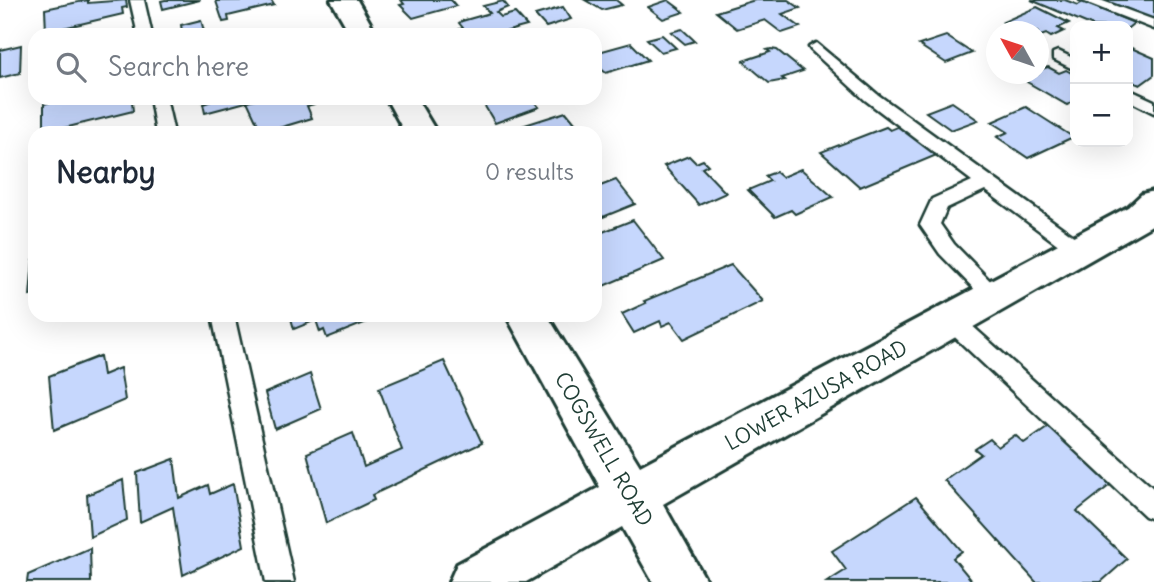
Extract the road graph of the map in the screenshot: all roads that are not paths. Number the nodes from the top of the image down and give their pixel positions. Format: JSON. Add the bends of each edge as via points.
{"nodes":[{"id":1,"x":138,"y":0,"type":"edge"},
{"id":2,"x":344,"y":0,"type":"edge"},
{"id":3,"x":1087,"y":0,"type":"edge"},
{"id":4,"x":1154,"y":25,"type":"edge"},
{"id":5,"x":144,"y":28,"type":"edge"},
{"id":6,"x":360,"y":28,"type":"edge"},
{"id":7,"x":816,"y":47,"type":"dead end"},
{"id":8,"x":1058,"y":56,"type":"dead end"},
{"id":9,"x":1070,"y":62,"type":"edge"},
{"id":10,"x":1133,"y":97,"type":"edge"},
{"id":11,"x":159,"y":105,"type":"edge"},
{"id":12,"x":405,"y":105,"type":"edge"},
{"id":13,"x":1154,"y":108,"type":"edge"},
{"id":14,"x":164,"y":126,"type":"edge"},
{"id":15,"x":417,"y":126,"type":"edge"},
{"id":16,"x":986,"y":181,"type":"junction"},
{"id":17,"x":1154,"y":203,"type":"edge"},
{"id":18,"x":1079,"y":250,"type":"junction"},
{"id":19,"x":995,"y":297,"type":"junction"},
{"id":20,"x":951,"y":320,"type":"junction"},
{"id":21,"x":224,"y":322,"type":"edge"},
{"id":22,"x":530,"y":322,"type":"edge"},
{"id":23,"x":632,"y":498,"type":"junction"},
{"id":24,"x":1154,"y":507,"type":"edge"},
{"id":25,"x":280,"y":582,"type":"edge"},
{"id":26,"x":475,"y":582,"type":"edge"},
{"id":27,"x":681,"y":582,"type":"edge"}],
"edges":[{"from":1,"to":5,"type":"lane"},
{"from":2,"to":6,"type":"main road"},
{"from":3,"to":4,"type":"lane"},
{"from":7,"to":16,"type":"lane","via":[[871,97]]},
{"from":8,"to":9,"type":"lane"},
{"from":10,"to":13,"type":"lane"},
{"from":11,"to":14,"type":"lane"},
{"from":12,"to":15,"type":"main road"},
{"from":16,"to":18,"type":"lane"},
{"from":16,"to":19,"type":"lane","via":[[939,204],[930,225]]},
{"from":17,"to":18,"type":"main road","name":"LOWER AZUSA ROAD","via":[[1140,216]]},
{"from":18,"to":19,"type":"main road","name":"LOWER AZUSA ROAD"},
{"from":19,"to":20,"type":"main road","name":"LOWER AZUSA ROAD"},
{"from":20,"to":23,"type":"main road","name":"LOWER AZUSA ROAD"},
{"from":20,"to":24,"type":"lane"},
{"from":21,"to":25,"type":"lane"},
{"from":22,"to":23,"type":"main road","name":"COGSWELL ROAD"},
{"from":23,"to":26,"type":"main road","name":"LOWER AZUSA ROAD"},
{"from":23,"to":27,"type":"main road","name":"COGSWELL ROAD"}]}
